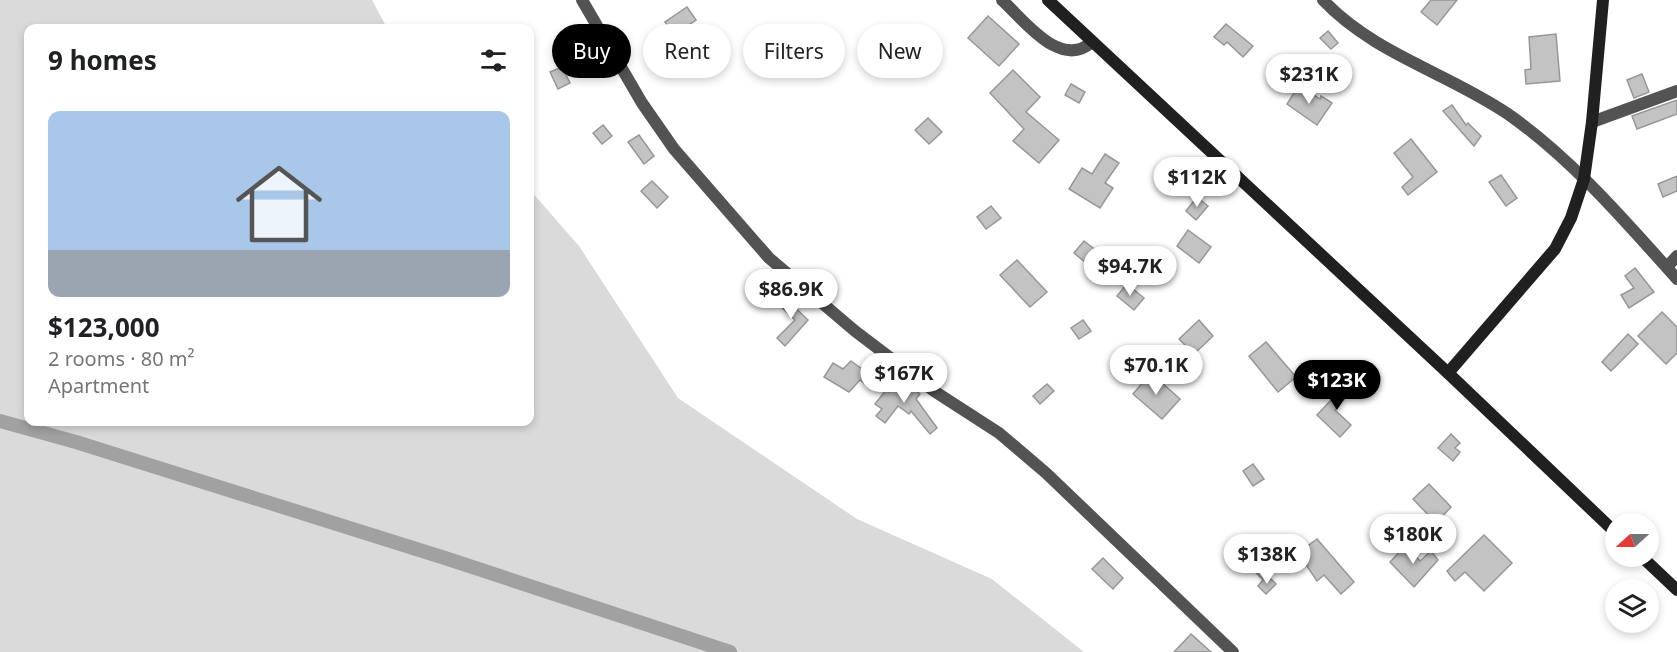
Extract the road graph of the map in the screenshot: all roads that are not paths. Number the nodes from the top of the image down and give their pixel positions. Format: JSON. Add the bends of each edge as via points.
{"nodes":[{"id":1,"x":582,"y":0,"type":"edge"},
{"id":2,"x":1002,"y":0,"type":"edge"},
{"id":3,"x":1048,"y":0,"type":"edge"},
{"id":4,"x":1323,"y":0,"type":"edge"},
{"id":5,"x":1603,"y":0,"type":"edge"},
{"id":6,"x":1611,"y":0,"type":"edge"},
{"id":7,"x":1092,"y":42,"type":"junction"},
{"id":8,"x":1677,"y":92,"type":"edge"},
{"id":9,"x":1592,"y":122,"type":"junction"},
{"id":10,"x":1584,"y":178,"type":"junction"},
{"id":11,"x":1677,"y":256,"type":"edge"},
{"id":12,"x":1666,"y":267,"type":"junction"},
{"id":13,"x":1677,"y":279,"type":"edge"},
{"id":14,"x":1448,"y":373,"type":"junction"},
{"id":15,"x":1605,"y":523,"type":"edge"},
{"id":16,"x":1653,"y":567,"type":"edge"},
{"id":17,"x":1677,"y":590,"type":"edge"},
{"id":18,"x":1233,"y":652,"type":"edge"}],
"edges":[{"from":1,"to":18,"type":"street","via":[[642,103],[674,148],[769,258],[855,331],[1015,447]]},
{"from":2,"to":7,"type":"street","via":[[1058,48],[1080,50]]},
{"from":3,"to":7,"type":"main road"},
{"from":4,"to":10,"type":"street","via":[[1368,38],[1507,114]]},
{"from":5,"to":6,"type":"street"},
{"from":5,"to":9,"type":"main road"},
{"from":7,"to":14,"type":"main road"},
{"from":8,"to":9,"type":"street"},
{"from":9,"to":10,"type":"main road"},
{"from":10,"to":12,"type":"street"},
{"from":10,"to":14,"type":"main road","via":[[1571,218],[1555,249]]},
{"from":11,"to":12,"type":"street"},
{"from":12,"to":13,"type":"street"},
{"from":14,"to":15,"type":"main road"},
{"from":16,"to":17,"type":"main road"}]}
